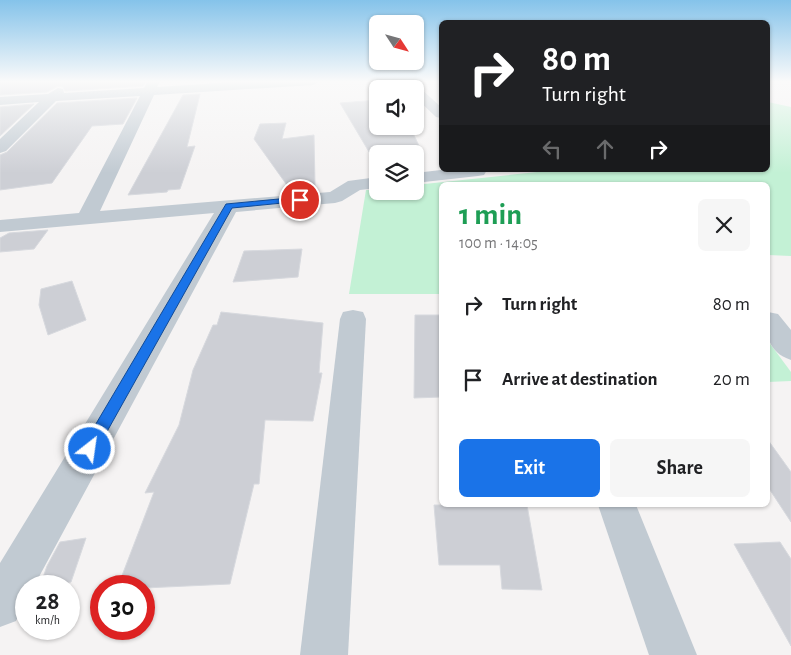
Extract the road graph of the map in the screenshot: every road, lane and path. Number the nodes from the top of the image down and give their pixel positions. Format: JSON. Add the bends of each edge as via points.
{"nodes":[{"id":1,"x":38,"y":112,"type":"edge"},
{"id":2,"x":139,"y":112,"type":"edge"},
{"id":3,"x":0,"y":148,"type":"edge"},
{"id":4,"x":478,"y":172,"type":"edge"},
{"id":5,"x":424,"y":177,"type":"edge"},
{"id":6,"x":369,"y":183,"type":"edge"},
{"id":7,"x":229,"y":206,"type":"junction"},
{"id":8,"x":87,"y":218,"type":"junction"},
{"id":9,"x":0,"y":226,"type":"edge"},
{"id":10,"x":353,"y":319,"type":"dead end"},
{"id":11,"x":770,"y":323,"type":"edge"},
{"id":12,"x":791,"y":349,"type":"edge"},
{"id":13,"x":618,"y":507,"type":"edge"},
{"id":14,"x":0,"y":605,"type":"edge"},
{"id":15,"x":324,"y":655,"type":"edge"},
{"id":16,"x":672,"y":655,"type":"edge"}],
"edges":[{"from":1,"to":3,"type":"street"},
{"from":2,"to":8,"type":"street"},
{"from":4,"to":5,"type":"street"},
{"from":6,"to":7,"type":"street","via":[[354,185],[335,196]]},
{"from":7,"to":8,"type":"street"},
{"from":7,"to":14,"type":"street"},
{"from":8,"to":9,"type":"street"},
{"from":10,"to":15,"type":"street"},
{"from":11,"to":12,"type":"street"},
{"from":13,"to":16,"type":"street"}]}
